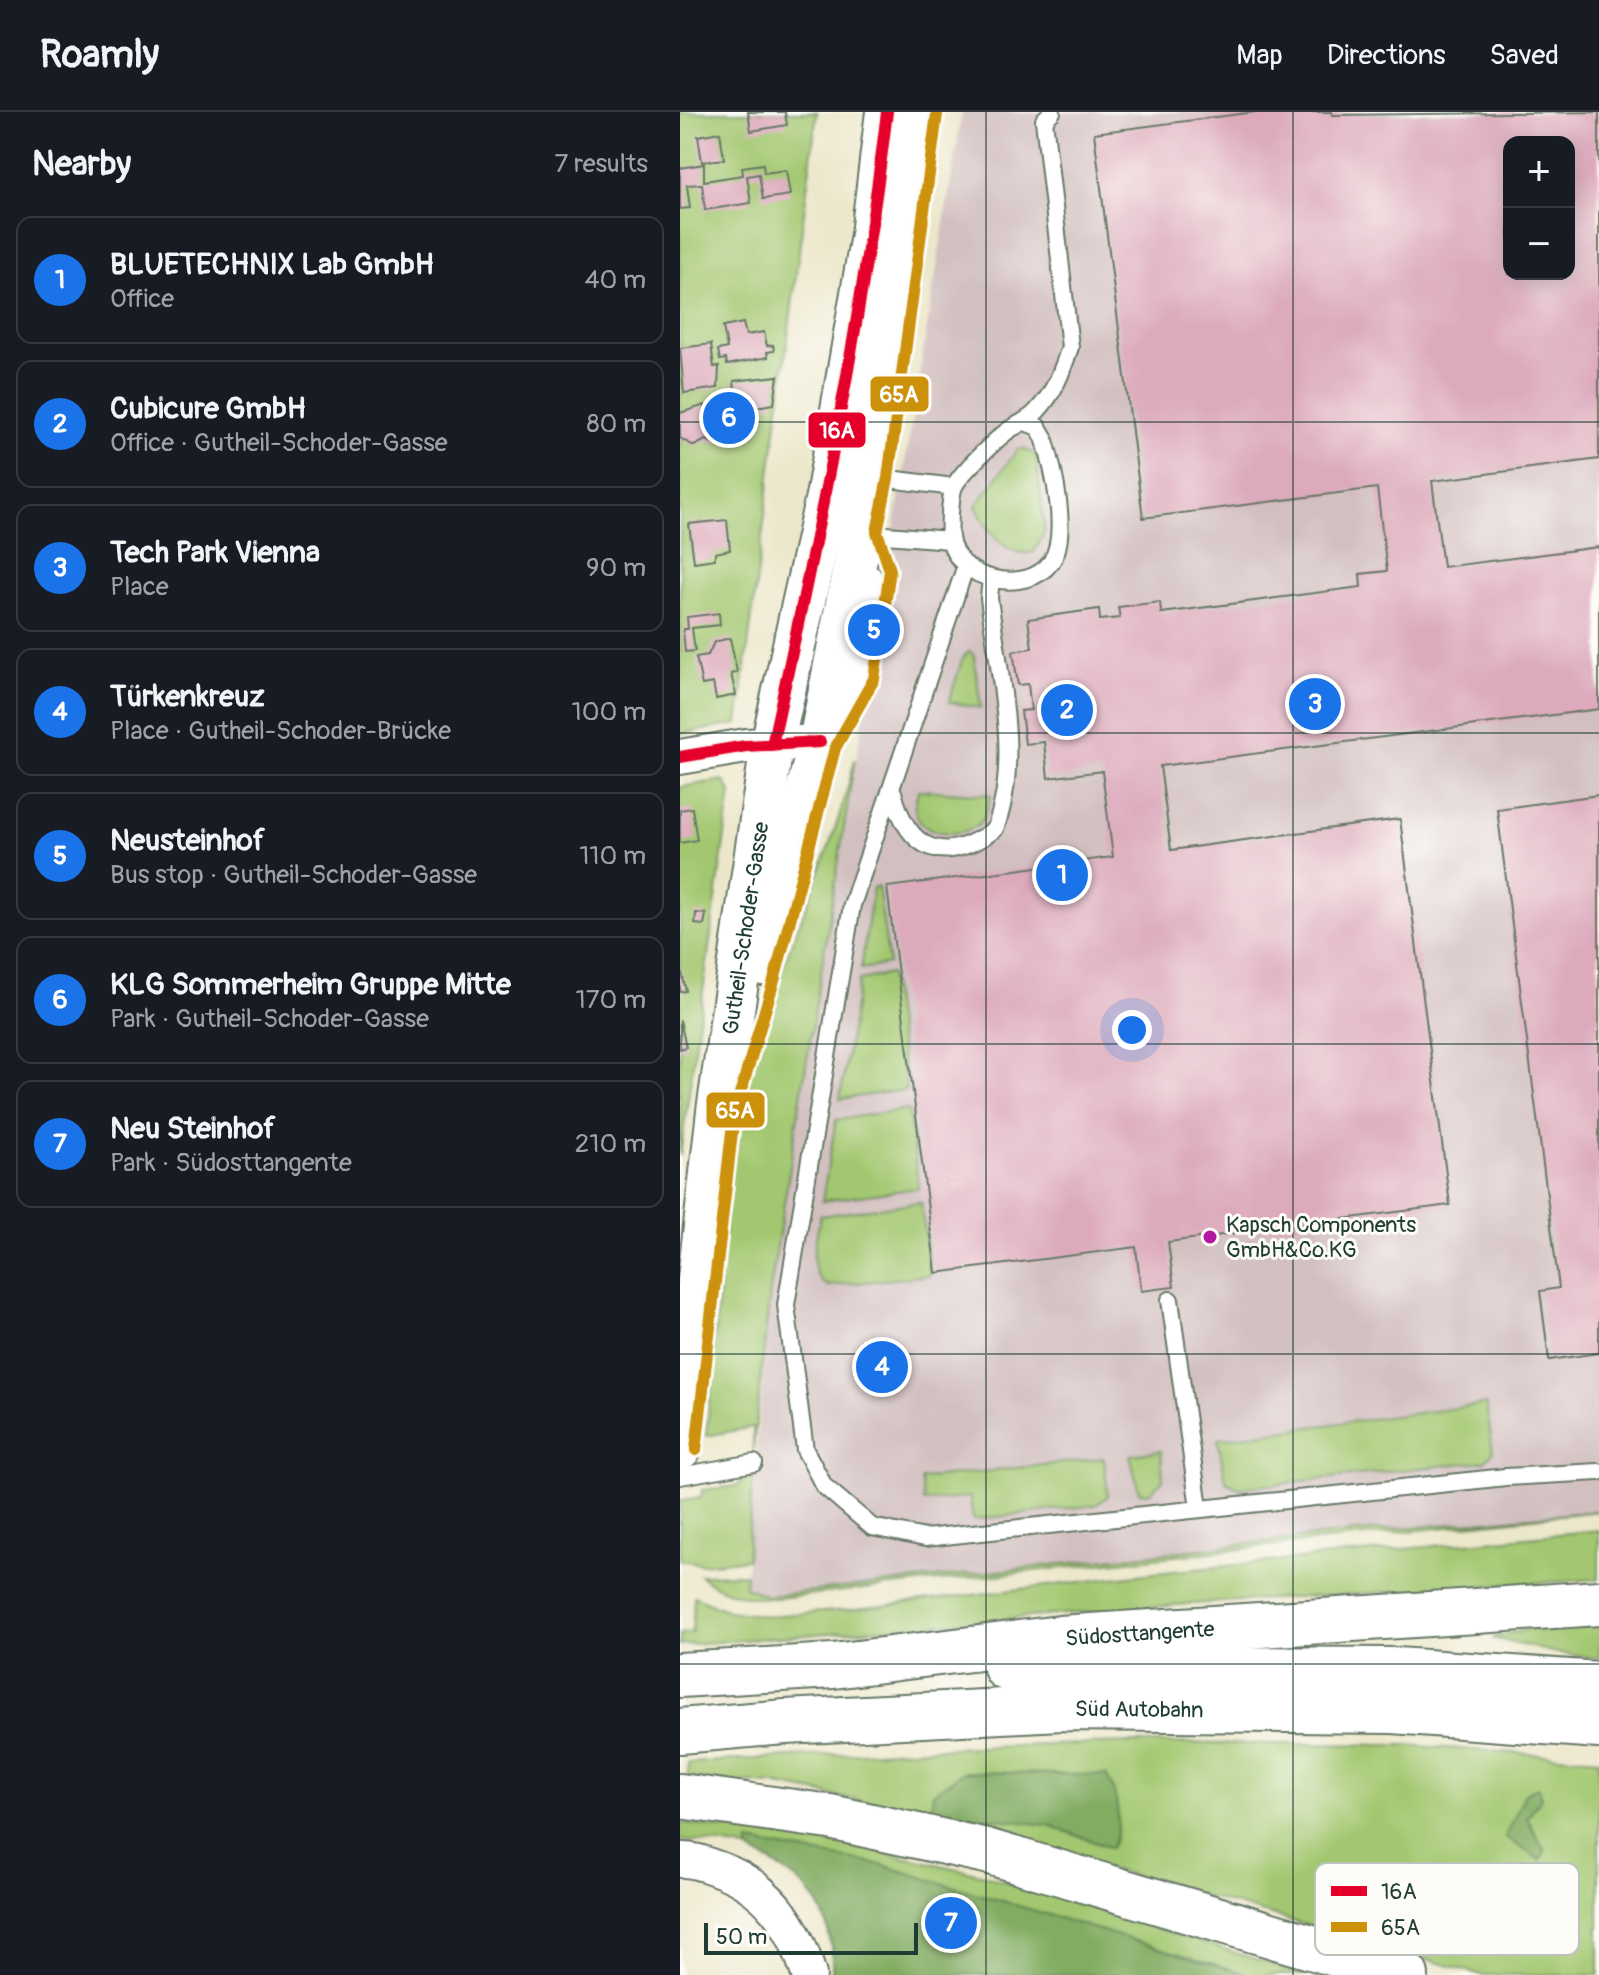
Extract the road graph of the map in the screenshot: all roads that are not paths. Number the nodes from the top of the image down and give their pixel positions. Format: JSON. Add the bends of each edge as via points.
{"nodes":[{"id":1,"x":887,"y":112,"type":"edge"},
{"id":2,"x":921,"y":112,"type":"edge"},
{"id":3,"x":1048,"y":116,"type":"edge"},
{"id":4,"x":1025,"y":422,"type":"junction"},
{"id":5,"x":850,"y":484,"type":"junction"},
{"id":6,"x":954,"y":487,"type":"junction"},
{"id":7,"x":950,"y":540,"type":"junction"},
{"id":8,"x":871,"y":546,"type":"junction"},
{"id":9,"x":966,"y":565,"type":"junction"},
{"id":10,"x":991,"y":578,"type":"junction"},
{"id":11,"x":820,"y":742,"type":"junction"},
{"id":12,"x":772,"y":745,"type":"junction"},
{"id":13,"x":680,"y":757,"type":"edge"},
{"id":14,"x":893,"y":792,"type":"junction"},
{"id":15,"x":792,"y":856,"type":"junction"},
{"id":16,"x":718,"y":1111,"type":"junction"},
{"id":17,"x":1170,"y":1300,"type":"dead end"},
{"id":18,"x":680,"y":1448,"type":"edge"},
{"id":19,"x":754,"y":1463,"type":"dead end"},
{"id":20,"x":1599,"y":1472,"type":"edge"},
{"id":21,"x":680,"y":1476,"type":"edge"},
{"id":22,"x":1199,"y":1508,"type":"junction"},
{"id":23,"x":1599,"y":1603,"type":"edge"},
{"id":24,"x":833,"y":1666,"type":"junction"},
{"id":25,"x":680,"y":1675,"type":"edge"},
{"id":26,"x":1599,"y":1684,"type":"edge"},
{"id":27,"x":1599,"y":1726,"type":"edge"},
{"id":28,"x":680,"y":1731,"type":"edge"},
{"id":29,"x":680,"y":1796,"type":"edge"},
{"id":30,"x":680,"y":1860,"type":"edge"},
{"id":31,"x":1315,"y":1948,"type":"edge"},
{"id":32,"x":1338,"y":1955,"type":"edge"},
{"id":33,"x":809,"y":1975,"type":"edge"},
{"id":34,"x":1406,"y":1975,"type":"edge"}],
"edges":[{"from":1,"to":5,"type":"street","name":"Gutheil-Schoder-Gasse"},
{"from":2,"to":5,"type":"street","name":"Gutheil-Schoder-Gasse"},
{"from":3,"to":4,"type":"lane","via":[[1070,347],[1058,383]]},
{"from":4,"to":6,"type":"lane","via":[[997,439]]},
{"from":4,"to":10,"type":"lane","via":[[1038,427],[1049,455],[1060,520],[1056,554],[1032,580]]},
{"from":5,"to":6,"type":"lane"},
{"from":5,"to":8,"type":"street","name":"Gutheil-Schoder-Gasse"},
{"from":5,"to":12,"type":"street","name":"Gutheil-Schoder-Gasse"},
{"from":6,"to":7,"type":"lane"},
{"from":7,"to":8,"type":"lane"},
{"from":7,"to":9,"type":"lane"},
{"from":8,"to":11,"type":"street","name":"Gutheil-Schoder-Gasse"},
{"from":9,"to":10,"type":"lane"},
{"from":9,"to":14,"type":"lane"},
{"from":10,"to":14,"type":"lane","via":[[1009,768],[995,829],[958,849],[937,848],[913,838],[900,820]]},
{"from":11,"to":12,"type":"street"},
{"from":11,"to":15,"type":"street","name":"Gutheil-Schoder-Gasse"},
{"from":12,"to":13,"type":"street"},
{"from":12,"to":15,"type":"street","name":"Gutheil-Schoder-Gasse","via":[[787,795]]},
{"from":12,"to":16,"type":"street","name":"Gutheil-Schoder-Gasse"},
{"from":14,"to":22,"type":"lane","via":[[852,905],[786,1305],[805,1450],[824,1486],[872,1527],[925,1538]]},
{"from":15,"to":16,"type":"street","name":"Gutheil-Schoder-Gasse"},
{"from":16,"to":18,"type":"street","name":"Gutheil-Schoder-Gasse"},
{"from":17,"to":22,"type":"lane"},
{"from":19,"to":21,"type":"lane"},
{"from":20,"to":22,"type":"lane"},
{"from":23,"to":24,"type":"highway","name":"Südosttangente","via":[[1060,1638]]},
{"from":24,"to":25,"type":"highway","name":"Südosttangente"},
{"from":24,"to":26,"type":"highway","name":"Süd Autobahn","via":[[1397,1670]]},
{"from":27,"to":28,"type":"highway","name":"Süd Autobahn","via":[[1392,1711],[1062,1708]]},
{"from":29,"to":31,"type":"highway","via":[[830,1817],[986,1851]]},
{"from":30,"to":33,"type":"street","via":[[736,1875],[774,1902],[799,1941]]},
{"from":32,"to":34,"type":"highway"}]}
